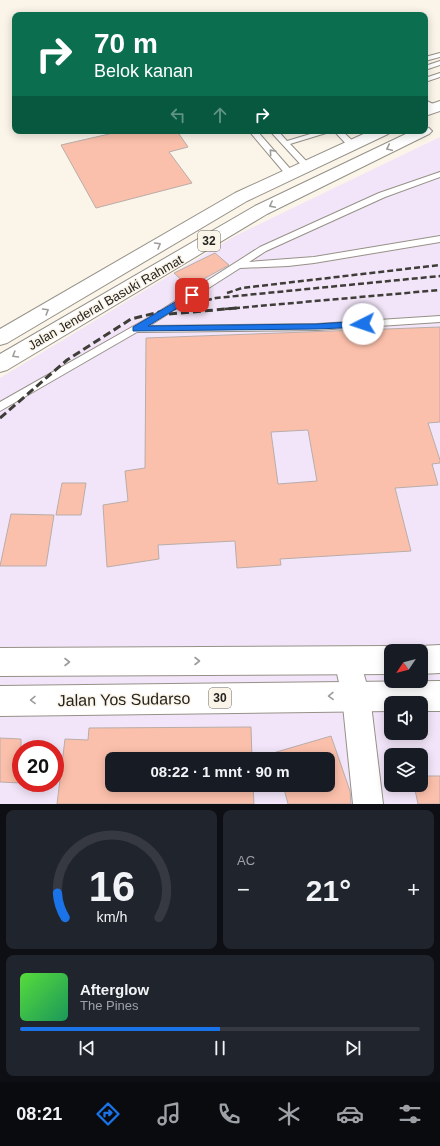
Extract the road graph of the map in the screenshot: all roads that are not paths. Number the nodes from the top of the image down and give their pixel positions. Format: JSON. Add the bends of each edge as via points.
{"nodes":[{"id":1,"x":440,"y":55,"type":"edge"},
{"id":2,"x":428,"y":58,"type":"edge"},
{"id":3,"x":440,"y":63,"type":"edge"},
{"id":4,"x":428,"y":67,"type":"edge"},
{"id":5,"x":440,"y":75,"type":"edge"},
{"id":6,"x":428,"y":79,"type":"edge"},
{"id":7,"x":256,"y":134,"type":"edge"},
{"id":8,"x":277,"y":134,"type":"edge"},
{"id":9,"x":318,"y":134,"type":"edge"},
{"id":10,"x":341,"y":134,"type":"edge"},
{"id":11,"x":375,"y":134,"type":"edge"},
{"id":12,"x":416,"y":134,"type":"edge"},
{"id":13,"x":286,"y":143,"type":"junction"},
{"id":14,"x":352,"y":145,"type":"junction"},
{"id":15,"x":307,"y":166,"type":"junction"},
{"id":16,"x":290,"y":174,"type":"junction"},
{"id":17,"x":440,"y":174,"type":"edge"},
{"id":18,"x":440,"y":239,"type":"edge"},
{"id":19,"x":238,"y":266,"type":"junction"},
{"id":20,"x":440,"y":319,"type":"edge"},
{"id":21,"x":136,"y":329,"type":"junction"},
{"id":22,"x":0,"y":338,"type":"edge"},
{"id":23,"x":0,"y":364,"type":"edge"},
{"id":24,"x":0,"y":407,"type":"edge"},
{"id":25,"x":440,"y":659,"type":"edge"},
{"id":26,"x":347,"y":660,"type":"junction"},
{"id":27,"x":384,"y":660,"type":"edge"},
{"id":28,"x":428,"y":660,"type":"edge"},
{"id":29,"x":0,"y":662,"type":"edge"},
{"id":30,"x":356,"y":696,"type":"junction"},
{"id":31,"x":440,"y":696,"type":"edge"},
{"id":32,"x":0,"y":701,"type":"edge"},
{"id":33,"x":368,"y":804,"type":"edge"}],
"edges":[{"from":1,"to":2,"type":"lane"},
{"from":3,"to":4,"type":"lane"},
{"from":5,"to":6,"type":"lane"},
{"from":16,"to":7,"type":"lane","one_way":true},
{"from":8,"to":13,"type":"lane"},
{"from":9,"to":13,"type":"lane"},
{"from":10,"to":14,"type":"lane"},
{"from":11,"to":14,"type":"highway","name":"Jalan Jenderal Basuki Rahmat","number":"32"},
{"from":12,"to":23,"type":"highway","name":"Jalan Jenderal Basuki Rahmat","number":"32","one_way":true,"via":[[261,210]]},
{"from":13,"to":15,"type":"lane"},
{"from":14,"to":15,"type":"highway","name":"Jalan Jenderal Basuki Rahmat","number":"32"},
{"from":15,"to":16,"type":"highway","name":"Jalan Jenderal Basuki Rahmat","number":"32"},
{"from":22,"to":16,"type":"highway","name":"Jalan Jenderal Basuki Rahmat","number":"32","one_way":true,"via":[[240,197]]},
{"from":17,"to":19,"type":"lane","via":[[382,195],[270,246]]},
{"from":18,"to":19,"type":"lane","via":[[308,261]]},
{"from":19,"to":21,"type":"lane"},
{"from":20,"to":21,"type":"lane","via":[[317,326]]},
{"from":21,"to":24,"type":"lane"},
{"from":25,"to":28,"type":"highway"},
{"from":26,"to":27,"type":"highway"},
{"from":29,"to":26,"type":"highway","one_way":true},
{"from":26,"to":30,"type":"street"},
{"from":30,"to":31,"type":"highway","name":"Jalan Yos Sudarso","number":"30"},
{"from":30,"to":32,"type":"highway","name":"Jalan Yos Sudarso","number":"30","one_way":true},
{"from":30,"to":33,"type":"street"}]}
